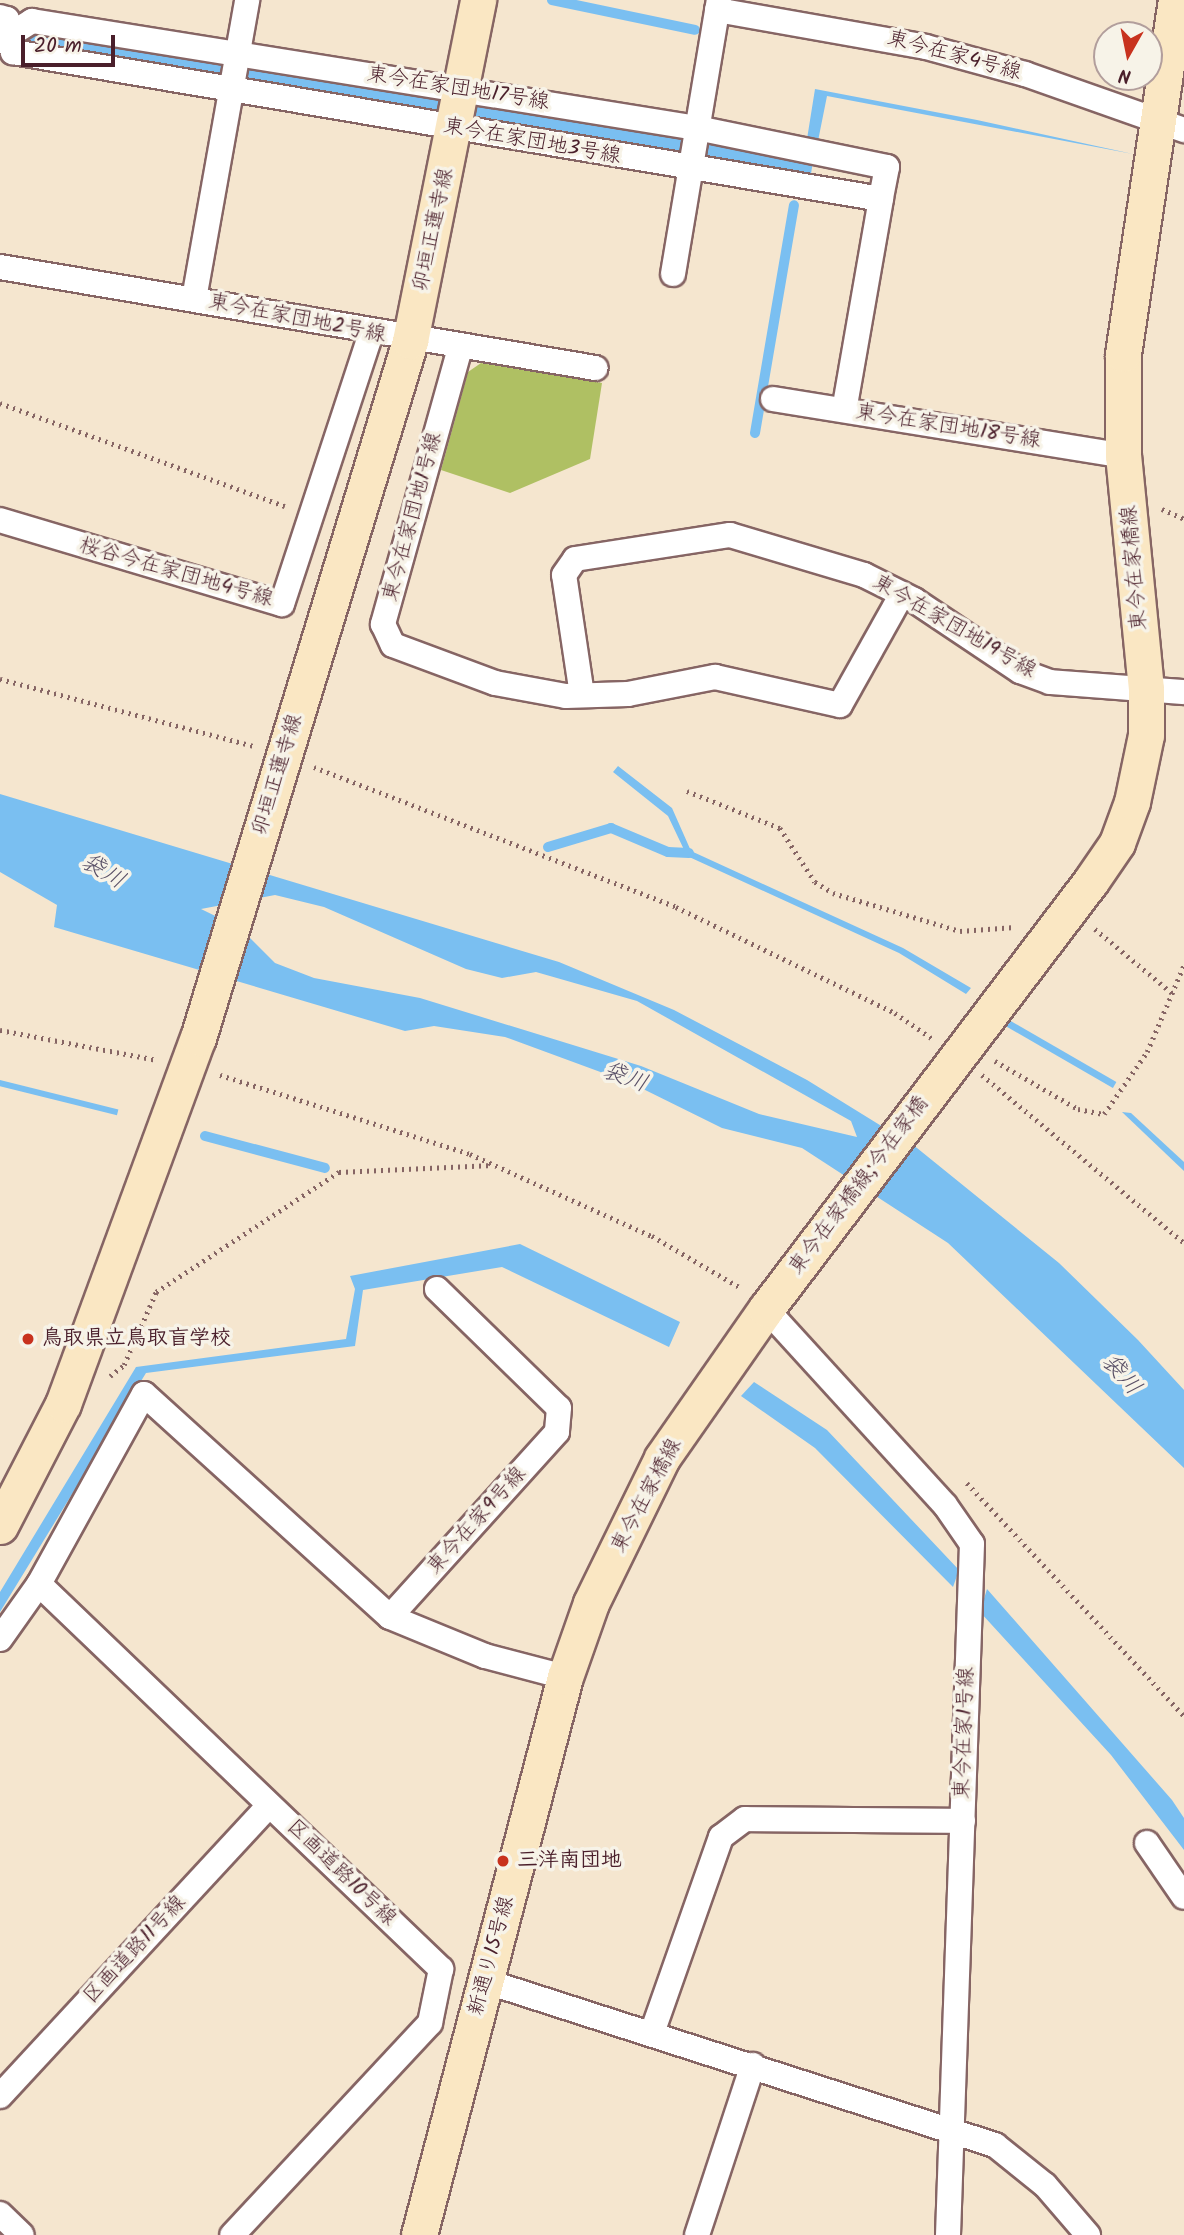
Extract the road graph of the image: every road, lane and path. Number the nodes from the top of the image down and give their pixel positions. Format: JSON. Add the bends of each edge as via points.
{"nodes":[{"id":1,"x":247,"y":0,"type":"edge"},
{"id":2,"x":478,"y":0,"type":"edge"},
{"id":3,"x":1176,"y":0,"type":"edge"},
{"id":4,"x":718,"y":5,"type":"edge"},
{"id":5,"x":4,"y":32,"type":"edge"},
{"id":6,"x":238,"y":55,"type":"junction"},
{"id":7,"x":462,"y":89,"type":"junction"},
{"id":8,"x":231,"y":93,"type":"junction"},
{"id":9,"x":1171,"y":126,"type":"edge"},
{"id":10,"x":697,"y":128,"type":"junction"},
{"id":11,"x":455,"y":129,"type":"junction"},
{"id":12,"x":691,"y":169,"type":"junction"},
{"id":13,"x":881,"y":199,"type":"junction"},
{"id":14,"x":0,"y":267,"type":"edge"},
{"id":15,"x":673,"y":274,"type":"dead end"},
{"id":16,"x":194,"y":299,"type":"junction"},
{"id":17,"x":371,"y":334,"type":"junction"},
{"id":18,"x":410,"y":341,"type":"junction"},
{"id":19,"x":460,"y":348,"type":"junction"},
{"id":20,"x":594,"y":368,"type":"dead end"},
{"id":21,"x":773,"y":398,"type":"dead end"},
{"id":22,"x":0,"y":402,"type":"edge"},
{"id":23,"x":844,"y":410,"type":"junction"},
{"id":24,"x":1123,"y":456,"type":"junction"},
{"id":25,"x":311,"y":516,"type":"junction"},
{"id":26,"x":0,"y":520,"type":"edge"},
{"id":27,"x":902,"y":594,"type":"junction"},
{"id":28,"x":0,"y":680,"type":"edge"},
{"id":29,"x":1146,"y":689,"type":"junction"},
{"id":30,"x":1184,"y":692,"type":"edge"},
{"id":31,"x":582,"y":695,"type":"junction"},
{"id":32,"x":279,"y":770,"type":"junction"},
{"id":33,"x":687,"y":791,"type":"dead end"},
{"id":34,"x":1069,"y":908,"type":"junction"},
{"id":35,"x":1045,"y":939,"type":"junction"},
{"id":36,"x":1184,"y":965,"type":"edge"},
{"id":37,"x":1172,"y":993,"type":"junction"},
{"id":38,"x":0,"y":1030,"type":"edge"},
{"id":39,"x":193,"y":1052,"type":"junction"},
{"id":40,"x":955,"y":1060,"type":"junction"},
{"id":41,"x":494,"y":1165,"type":"junction"},
{"id":42,"x":1184,"y":1243,"type":"edge"},
{"id":43,"x":437,"y":1289,"type":"dead end"},
{"id":44,"x":772,"y":1302,"type":"junction"},
{"id":45,"x":72,"y":1381,"type":"junction"},
{"id":46,"x":960,"y":1477,"type":"dead end"},
{"id":47,"x":0,"y":1526,"type":"edge"},
{"id":48,"x":39,"y":1584,"type":"junction"},
{"id":49,"x":390,"y":1617,"type":"junction"},
{"id":50,"x":0,"y":1639,"type":"edge"},
{"id":51,"x":565,"y":1677,"type":"junction"},
{"id":52,"x":1184,"y":1716,"type":"edge"},
{"id":53,"x":270,"y":1804,"type":"junction"},
{"id":54,"x":962,"y":1821,"type":"junction"},
{"id":55,"x":1147,"y":1843,"type":"dead end"},
{"id":56,"x":1184,"y":1897,"type":"edge"},
{"id":57,"x":485,"y":1981,"type":"junction"},
{"id":58,"x":652,"y":2033,"type":"junction"},
{"id":59,"x":754,"y":2065,"type":"junction"},
{"id":60,"x":0,"y":2096,"type":"edge"},
{"id":61,"x":949,"y":2126,"type":"junction"},
{"id":62,"x":0,"y":2214,"type":"edge"},
{"id":63,"x":22,"y":2235,"type":"edge"},
{"id":64,"x":232,"y":2235,"type":"edge"},
{"id":65,"x":419,"y":2235,"type":"edge"},
{"id":66,"x":696,"y":2235,"type":"edge"},
{"id":67,"x":948,"y":2235,"type":"edge"},
{"id":68,"x":1088,"y":2235,"type":"edge"}],
"edges":[{"from":1,"to":6,"type":"street"},
{"from":2,"to":7,"type":"street","name":"卯垣正蓮寺線"},
{"from":3,"to":9,"type":"street","name":"東今在家橋線"},
{"from":4,"to":9,"type":"street","name":"東今在家4号線","via":[[926,47]]},
{"from":4,"to":10,"type":"street"},
{"from":5,"to":6,"type":"street","name":"東今在家団地17号線","via":[[32,21]]},
{"from":5,"to":8,"type":"street","name":"東今在家団地3号線","via":[[13,52]]},
{"from":6,"to":7,"type":"street","name":"東今在家団地17号線"},
{"from":6,"to":8,"type":"street"},
{"from":7,"to":10,"type":"street","name":"東今在家団地17号線"},
{"from":7,"to":11,"type":"street","name":"卯垣正蓮寺線"},
{"from":8,"to":11,"type":"street","name":"東今在家団地3号線"},
{"from":8,"to":16,"type":"street"},
{"from":9,"to":24,"type":"street","name":"東今在家橋線","via":[[1128,301]]},
{"from":10,"to":12,"type":"street"},
{"from":10,"to":13,"type":"street","name":"東今在家団地17号線","via":[[887,167]]},
{"from":11,"to":12,"type":"street","name":"東今在家団地3号線"},
{"from":11,"to":18,"type":"street","name":"卯垣正蓮寺線"},
{"from":12,"to":13,"type":"street","name":"東今在家団地3号線"},
{"from":12,"to":15,"type":"street"},
{"from":13,"to":23,"type":"street"},
{"from":14,"to":16,"type":"street","name":"東今在家団地2号線"},
{"from":16,"to":17,"type":"street","name":"東今在家団地2号線"},
{"from":17,"to":18,"type":"street","name":"東今在家団地2号線"},
{"from":17,"to":25,"type":"street","name":"桜谷今在家団地4号線"},
{"from":18,"to":19,"type":"street","name":"東今在家団地2号線"},
{"from":18,"to":32,"type":"street","name":"卯垣正蓮寺線"},
{"from":19,"to":20,"type":"street","name":"東今在家団地2号線"},
{"from":19,"to":31,"type":"street","name":"東今在家団地1号線","via":[[383,624],[393,645],[495,683]]},
{"from":21,"to":23,"type":"street","name":"東今在家団地18号線"},
{"from":22,"to":25,"type":"path"},
{"from":23,"to":24,"type":"street","name":"東今在家団地18号線"},
{"from":24,"to":29,"type":"street","name":"東今在家橋線"},
{"from":25,"to":26,"type":"street","name":"桜谷今在家団地4号線","via":[[282,604]]},
{"from":27,"to":29,"type":"street","name":"東今在家団地19号線","via":[[1020,671],[1050,682]]},
{"from":27,"to":31,"type":"street","name":"東今在家団地1号線","via":[[841,705],[715,677]]},
{"from":27,"to":31,"type":"street","name":"東今在家団地19号線","via":[[864,575],[730,536],[575,559],[564,575]]},
{"from":28,"to":32,"type":"path"},
{"from":29,"to":30,"type":"street","name":"東今在家団地19号線"},
{"from":29,"to":34,"type":"street","name":"東今在家橋線","via":[[1146,735],[1132,802],[1116,843]]},
{"from":32,"to":39,"type":"street","name":"卯垣正蓮寺線"},
{"from":32,"to":40,"type":"path","via":[[676,907],[895,1013]]},
{"from":33,"to":35,"type":"path","via":[[780,828],[815,883],[833,893],[927,924],[960,931],[1015,927]]},
{"from":34,"to":35,"type":"street","name":"東今在家橋線"},
{"from":34,"to":37,"type":"path"},
{"from":35,"to":40,"type":"street","name":"東今在家橋線"},
{"from":36,"to":37,"type":"path"},
{"from":37,"to":40,"type":"path","via":[[1147,1052],[1104,1114],[1078,1109]]},
{"from":38,"to":39,"type":"path"},
{"from":39,"to":41,"type":"path"},
{"from":39,"to":45,"type":"street","name":"卯垣正蓮寺線"},
{"from":40,"to":42,"type":"path","via":[[1076,1146]]},
{"from":40,"to":44,"type":"street","name":"東今在家橋線;今在家橋"},
{"from":41,"to":44,"type":"path","via":[[652,1236]]},
{"from":41,"to":45,"type":"path","via":[[339,1172],[156,1292],[124,1365],[103,1381]]},
{"from":43,"to":49,"type":"street","name":"東今在家9号線","via":[[559,1408],[557,1432]]},
{"from":44,"to":51,"type":"street","name":"東今在家橋線","via":[[662,1458],[591,1603]]},
{"from":44,"to":54,"type":"street","name":"東今在家1号線","via":[[972,1544]]},
{"from":45,"to":47,"type":"street","name":"卯垣正蓮寺線"},
{"from":46,"to":52,"type":"path"},
{"from":48,"to":49,"type":"street","via":[[144,1394]]},
{"from":48,"to":50,"type":"street"},
{"from":48,"to":53,"type":"street","name":"区画道路10号線"},
{"from":49,"to":51,"type":"street","via":[[485,1656]]},
{"from":51,"to":57,"type":"street","name":"新通り15号線"},
{"from":53,"to":60,"type":"street","name":"区画道路11号線"},
{"from":53,"to":64,"type":"street","name":"区画道路10号線","via":[[441,1969],[430,2023]]},
{"from":54,"to":58,"type":"street","via":[[745,1819],[721,1837]]},
{"from":54,"to":61,"type":"street","name":"東今在家1号線"},
{"from":55,"to":56,"type":"street"},
{"from":57,"to":58,"type":"street"},
{"from":57,"to":65,"type":"street","name":"新通り15号線"},
{"from":58,"to":59,"type":"street"},
{"from":59,"to":61,"type":"street"},
{"from":59,"to":66,"type":"street"},
{"from":61,"to":67,"type":"street","name":"東今在家1号線"},
{"from":61,"to":68,"type":"street","via":[[995,2145],[1035,2177]]},
{"from":62,"to":63,"type":"street"}]}
